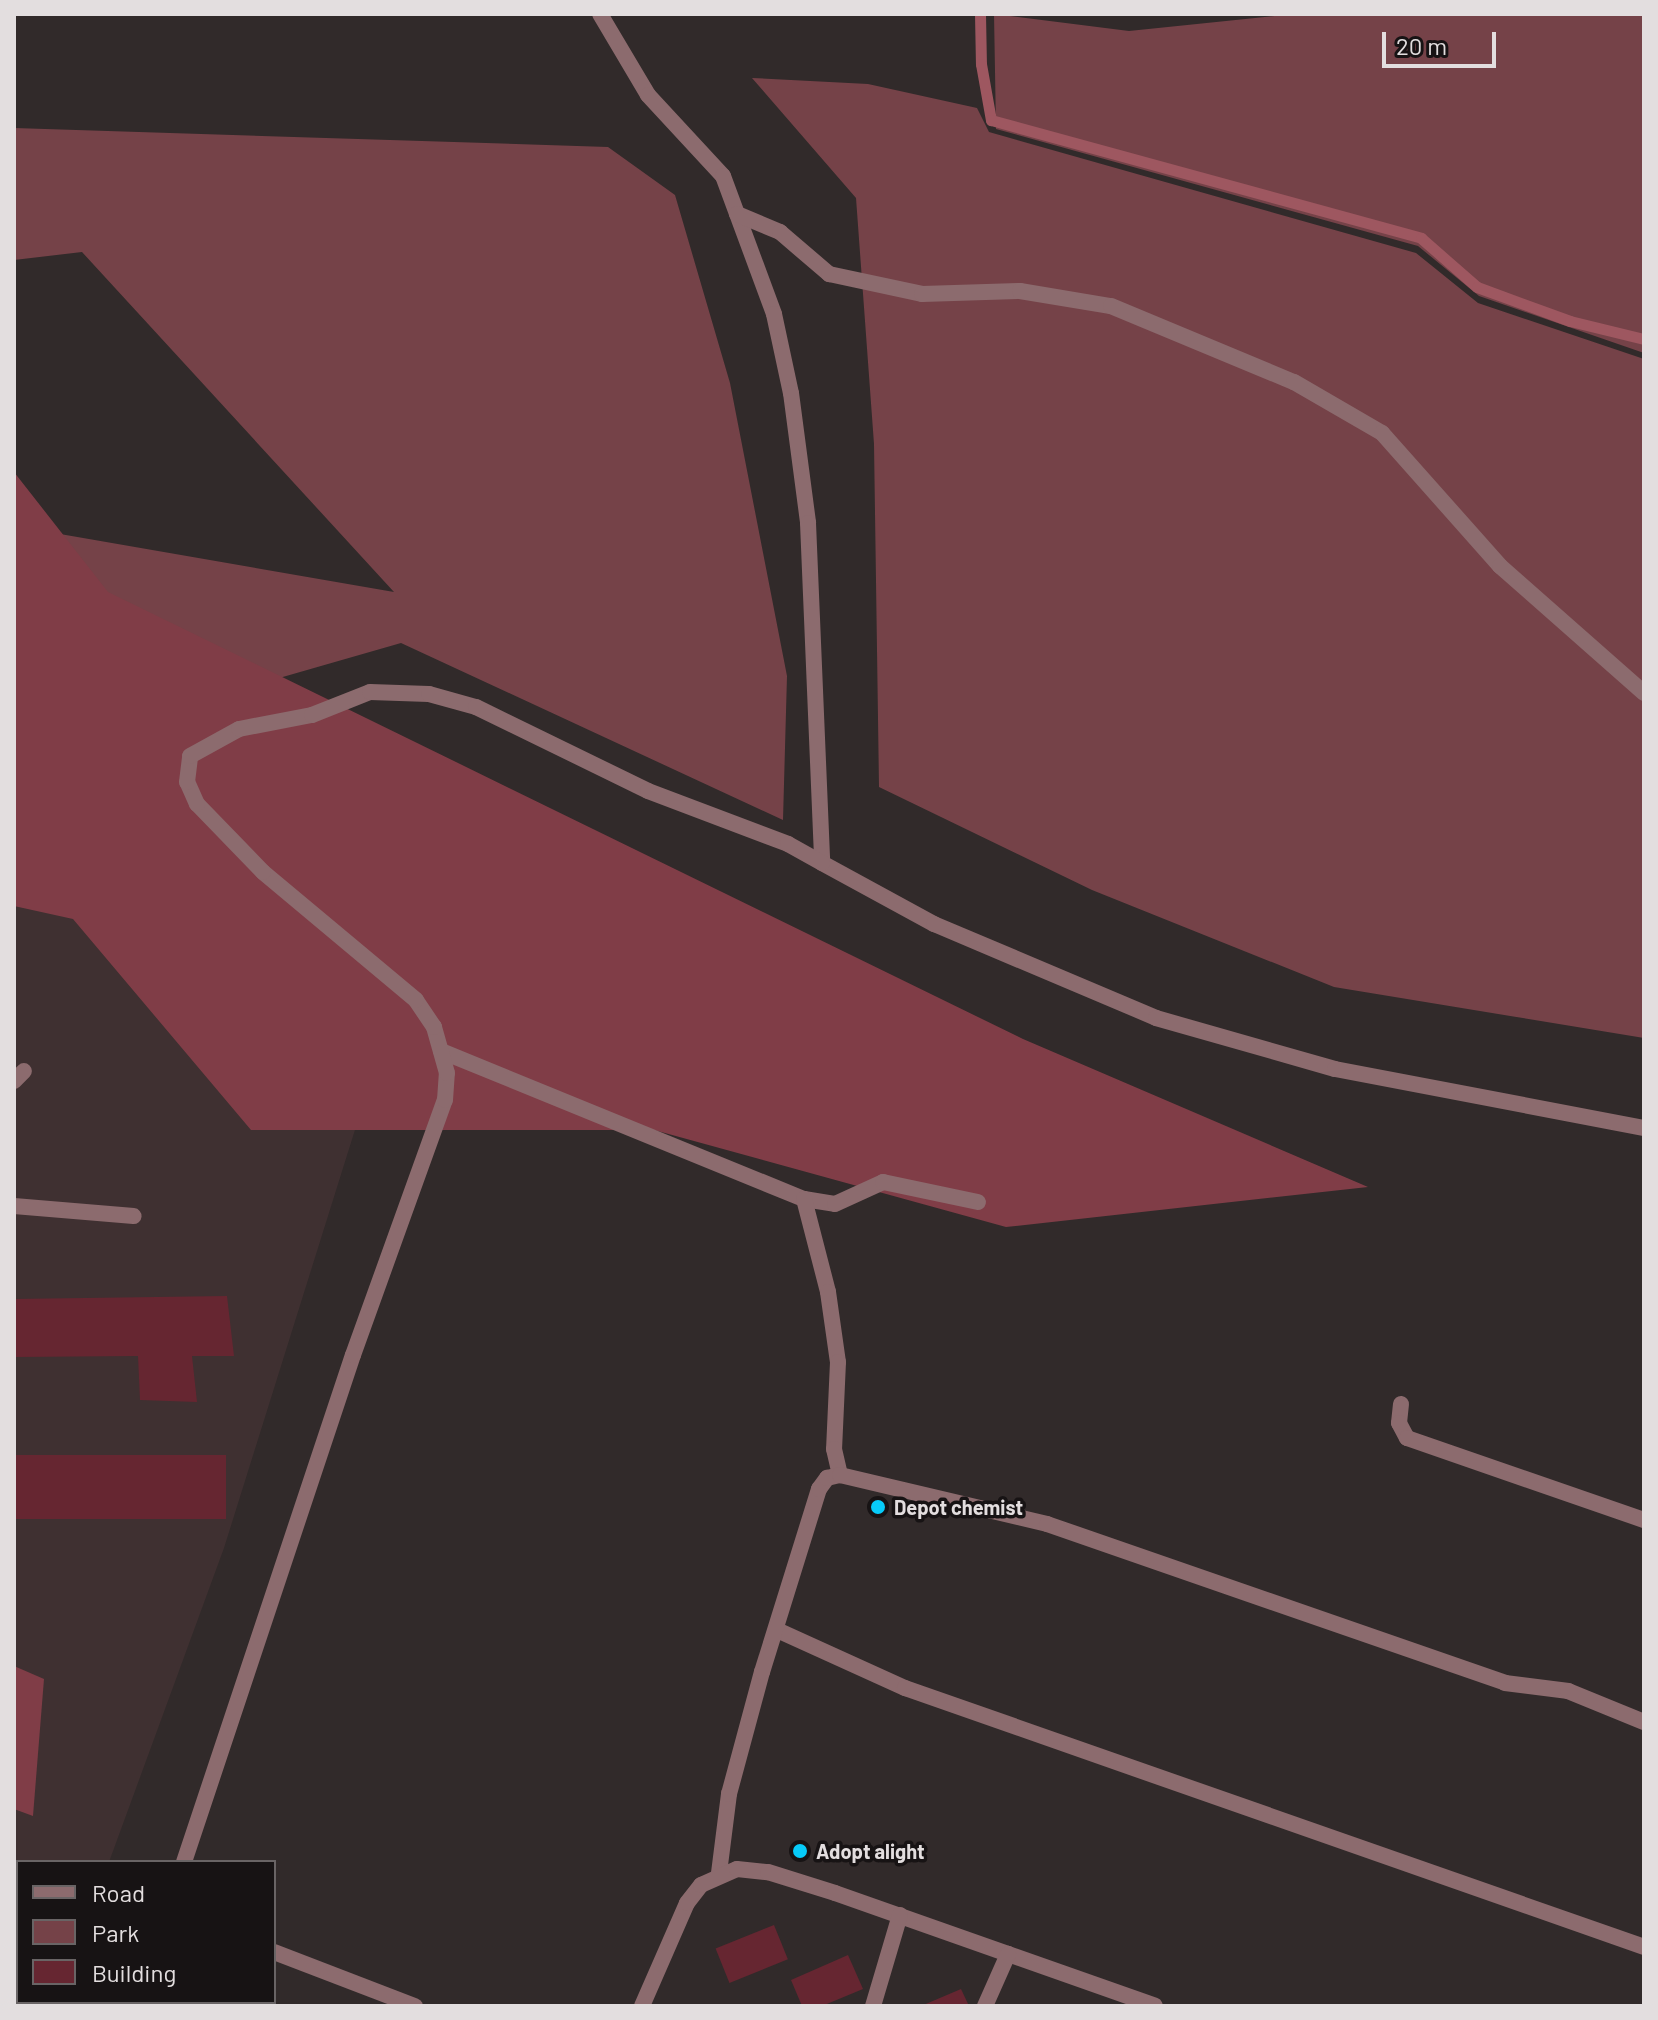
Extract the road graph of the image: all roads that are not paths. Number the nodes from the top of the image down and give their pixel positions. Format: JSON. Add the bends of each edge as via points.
{"nodes":[{"id":1,"x":600,"y":14,"type":"edge"},
{"id":2,"x":737,"y":214,"type":"junction"},
{"id":3,"x":1644,"y":693,"type":"edge"},
{"id":4,"x":822,"y":863,"type":"junction"},
{"id":5,"x":441,"y":1051,"type":"junction"},
{"id":6,"x":1644,"y":1128,"type":"edge"},
{"id":7,"x":804,"y":1199,"type":"junction"},
{"id":8,"x":978,"y":1202,"type":"dead end"},
{"id":9,"x":14,"y":1206,"type":"edge"},
{"id":10,"x":134,"y":1216,"type":"dead end"},
{"id":11,"x":1401,"y":1404,"type":"dead end"},
{"id":12,"x":840,"y":1475,"type":"junction"},
{"id":13,"x":1644,"y":1520,"type":"edge"},
{"id":14,"x":777,"y":1630,"type":"junction"},
{"id":15,"x":1644,"y":1722,"type":"edge"},
{"id":16,"x":185,"y":1860,"type":"edge"},
{"id":17,"x":719,"y":1873,"type":"junction"},
{"id":18,"x":900,"y":1915,"type":"junction"},
{"id":19,"x":1644,"y":1947,"type":"edge"},
{"id":20,"x":276,"y":1953,"type":"edge"},
{"id":21,"x":1008,"y":1954,"type":"junction"},
{"id":22,"x":415,"y":2006,"type":"edge"},
{"id":23,"x":642,"y":2006,"type":"edge"},
{"id":24,"x":873,"y":2006,"type":"edge"},
{"id":25,"x":985,"y":2006,"type":"edge"},
{"id":26,"x":1155,"y":2006,"type":"edge"}],
"edges":[{"from":1,"to":2,"type":"street","via":[[648,95],[723,176]]},
{"from":2,"to":3,"type":"street","via":[[780,232],[829,274],[922,294],[1020,291],[1111,306],[1294,382],[1382,433],[1500,566]]},
{"from":2,"to":4,"type":"street","via":[[774,314],[795,422],[816,639]]},
{"from":4,"to":5,"type":"street","via":[[788,844],[676,804],[476,707],[429,694],[370,692],[312,715],[239,729],[190,756],[187,782],[197,804],[273,880],[416,1000],[434,1027]]},
{"from":4,"to":6,"type":"street","via":[[934,924],[1156,1018],[1335,1069]]},
{"from":5,"to":7,"type":"street"},
{"from":5,"to":16,"type":"street","via":[[447,1073],[445,1100],[353,1355]]},
{"from":7,"to":8,"type":"street","via":[[835,1204],[883,1182]]},
{"from":7,"to":12,"type":"street","via":[[828,1292],[838,1362],[834,1449]]},
{"from":9,"to":10,"type":"street"},
{"from":11,"to":13,"type":"street","via":[[1399,1423],[1407,1438]]},
{"from":12,"to":14,"type":"street","via":[[827,1478],[819,1489]]},
{"from":12,"to":15,"type":"street","via":[[1047,1524],[1505,1683],[1568,1691]]},
{"from":14,"to":17,"type":"street","via":[[729,1794]]},
{"from":14,"to":19,"type":"street","via":[[905,1688]]},
{"from":17,"to":18,"type":"street","via":[[768,1872]]},
{"from":17,"to":23,"type":"street","via":[[687,1903]]},
{"from":18,"to":21,"type":"street"},
{"from":18,"to":24,"type":"street"},
{"from":20,"to":22,"type":"street"},
{"from":21,"to":25,"type":"street"},
{"from":21,"to":26,"type":"street"}]}
